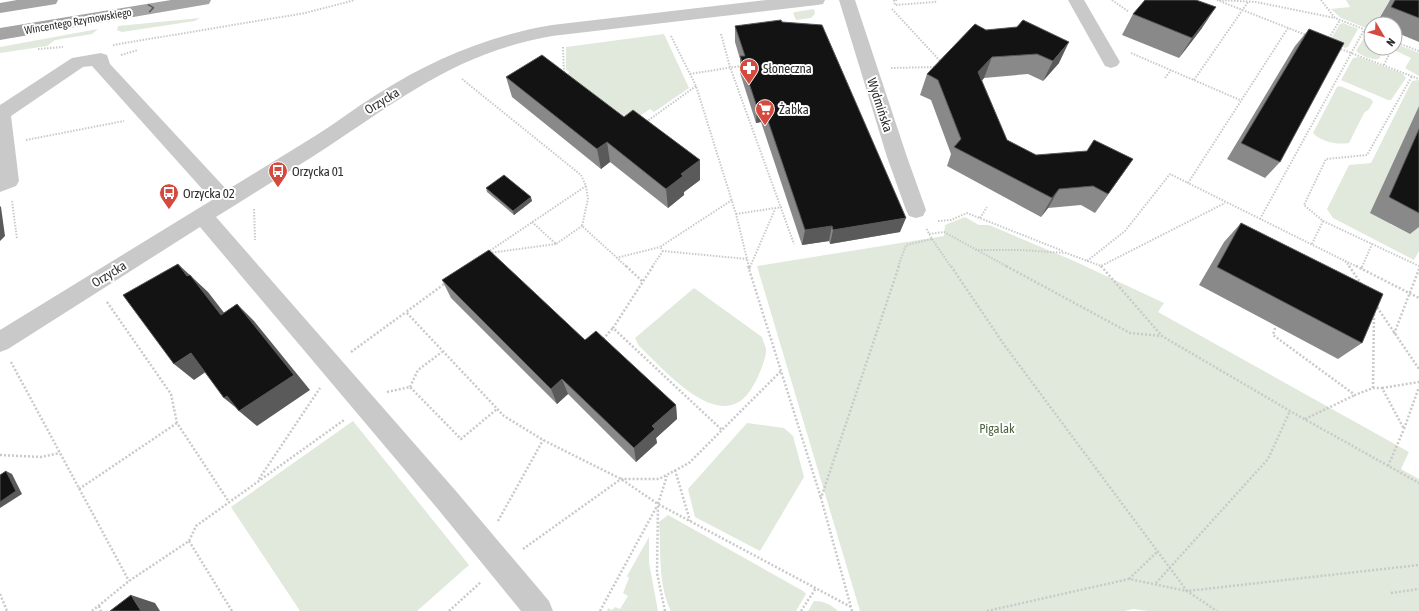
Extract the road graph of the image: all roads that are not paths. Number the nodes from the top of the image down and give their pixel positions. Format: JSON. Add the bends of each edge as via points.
{"nodes":[{"id":1,"x":50,"y":0,"type":"edge"},
{"id":2,"x":203,"y":0,"type":"edge"},
{"id":3,"x":816,"y":0,"type":"edge"},
{"id":4,"x":847,"y":0,"type":"edge"},
{"id":5,"x":1076,"y":0,"type":"edge"},
{"id":6,"x":0,"y":8,"type":"edge"},
{"id":7,"x":0,"y":34,"type":"edge"},
{"id":8,"x":1110,"y":62,"type":"dead end"},
{"id":9,"x":5,"y":183,"type":"edge"},
{"id":10,"x":225,"y":201,"type":"junction"},
{"id":11,"x":916,"y":210,"type":"road end"},
{"id":12,"x":203,"y":216,"type":"junction"},
{"id":13,"x":4,"y":349,"type":"edge"},
{"id":14,"x":539,"y":611,"type":"edge"}],
"edges":[{"from":1,"to":6,"type":"main road","name":"Wincentego Rzymowskiego"},
{"from":7,"to":2,"type":"main road","name":"Wincentego Rzymowskiego","one_way":true},
{"from":3,"to":10,"type":"street","name":"Orzycka","via":[[532,34],[485,47],[429,72]]},
{"from":4,"to":11,"type":"street","name":"Wydmińska"},
{"from":5,"to":8,"type":"street"},
{"from":9,"to":10,"type":"street","via":[[5,146],[1,113],[78,62],[101,59],[101,66]]},
{"from":10,"to":12,"type":"street","name":"Orzycka"},
{"from":12,"to":13,"type":"street","name":"Orzycka"},
{"from":12,"to":14,"type":"street"}]}
